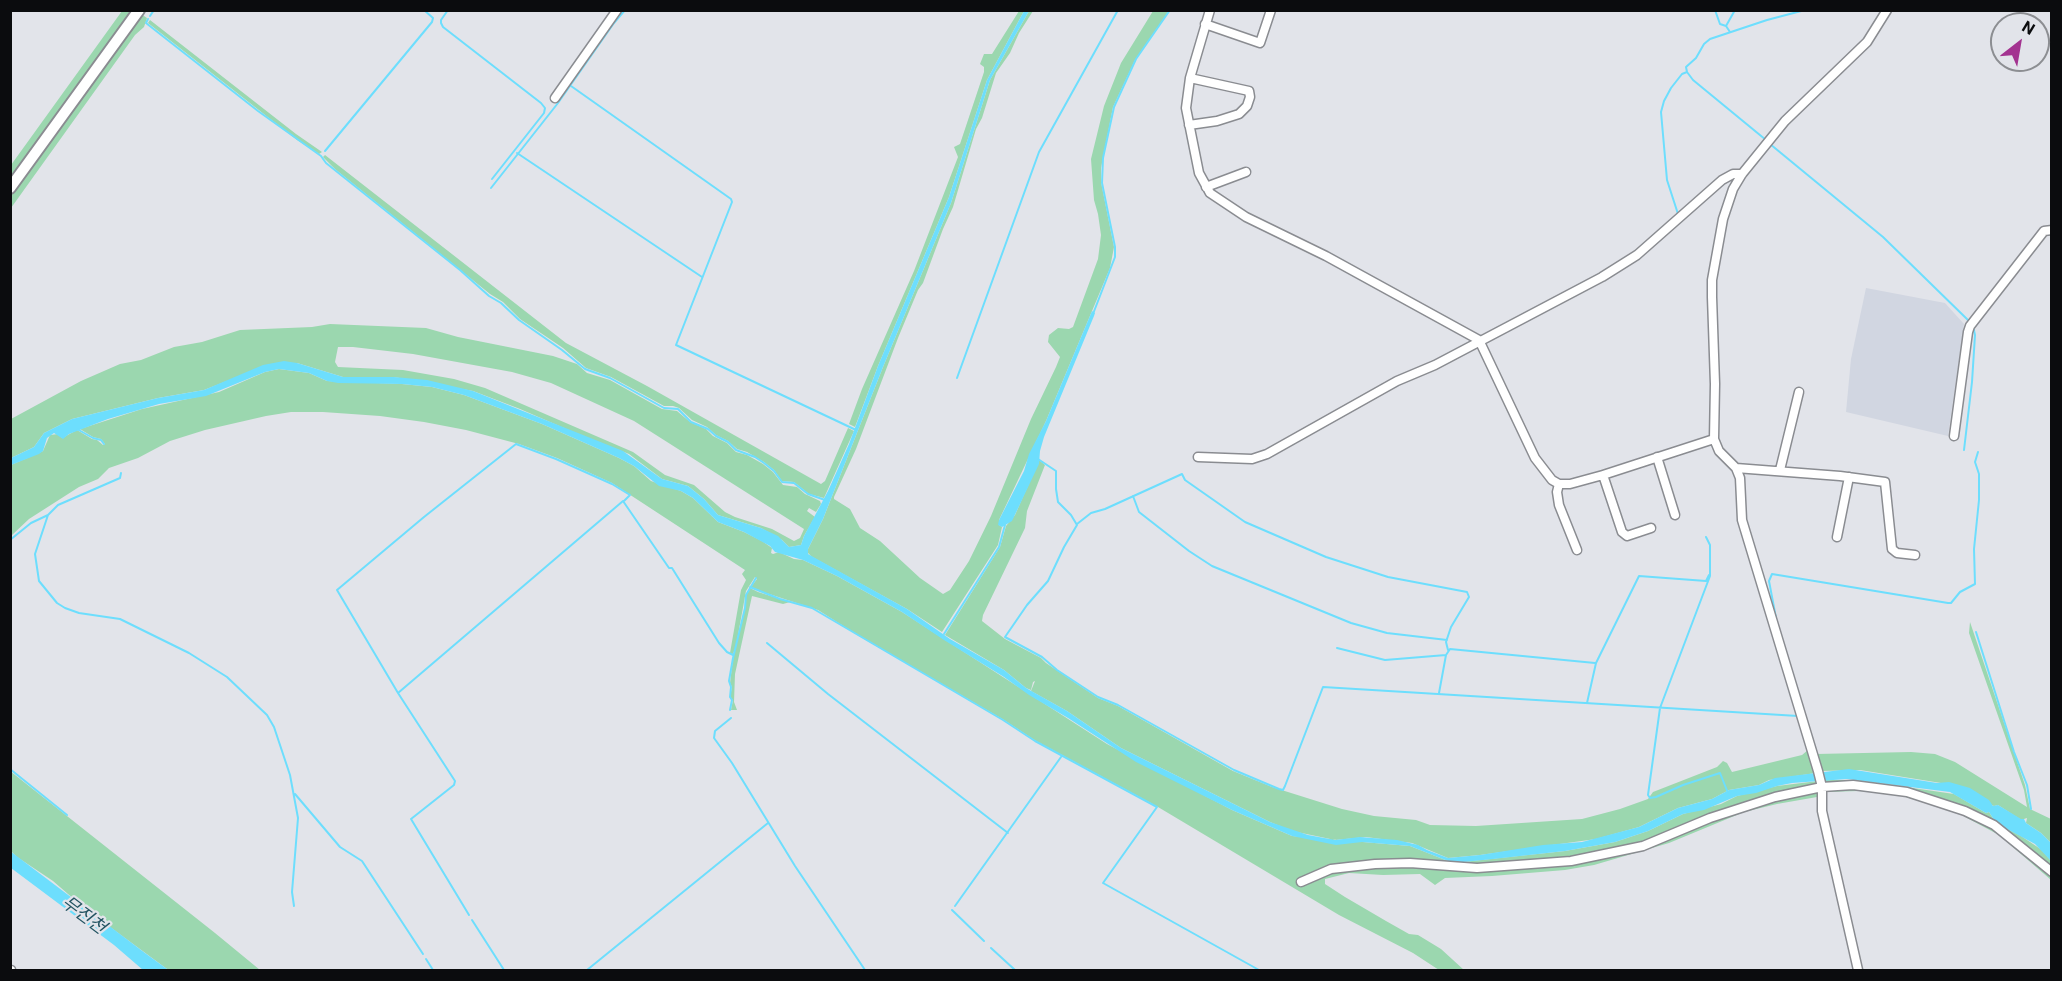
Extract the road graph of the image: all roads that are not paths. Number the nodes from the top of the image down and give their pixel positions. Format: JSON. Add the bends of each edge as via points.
{"nodes":[{"id":1,"x":139,"y":10,"type":"edge"},
{"id":2,"x":617,"y":10,"type":"edge"},
{"id":3,"x":1210,"y":10,"type":"edge"},
{"id":4,"x":1272,"y":10,"type":"edge"},
{"id":5,"x":1887,"y":10,"type":"edge"},
{"id":6,"x":1205,"y":24,"type":"junction"},
{"id":7,"x":1190,"y":78,"type":"junction"},
{"id":8,"x":555,"y":98,"type":"dead end"},
{"id":9,"x":1189,"y":125,"type":"junction"},
{"id":10,"x":1246,"y":172,"type":"dead end"},
{"id":11,"x":1742,"y":174,"type":"junction"},
{"id":12,"x":1206,"y":187,"type":"junction"},
{"id":13,"x":10,"y":188,"type":"edge"},
{"id":14,"x":2052,"y":230,"type":"edge"},
{"id":15,"x":1479,"y":340,"type":"junction"},
{"id":16,"x":1799,"y":392,"type":"dead end"},
{"id":17,"x":1954,"y":436,"type":"dead end"},
{"id":18,"x":1714,"y":439,"type":"junction"},
{"id":19,"x":1198,"y":457,"type":"dead end"},
{"id":20,"x":1657,"y":457,"type":"junction"},
{"id":21,"x":1736,"y":468,"type":"junction"},
{"id":22,"x":1780,"y":470,"type":"junction"},
{"id":23,"x":1603,"y":475,"type":"junction"},
{"id":24,"x":1849,"y":477,"type":"junction"},
{"id":25,"x":1559,"y":484,"type":"junction"},
{"id":26,"x":1675,"y":515,"type":"dead end"},
{"id":27,"x":1651,"y":528,"type":"dead end"},
{"id":28,"x":1837,"y":537,"type":"dead end"},
{"id":29,"x":1577,"y":550,"type":"dead end"},
{"id":30,"x":1914,"y":555,"type":"dead end"},
{"id":31,"x":1821,"y":784,"type":"junction"},
{"id":32,"x":2052,"y":872,"type":"edge"},
{"id":33,"x":1301,"y":882,"type":"dead end"},
{"id":34,"x":1858,"y":970,"type":"edge"}],
"edges":[{"from":1,"to":13,"type":"main road"},
{"from":2,"to":8,"type":"street"},
{"from":3,"to":6,"type":"street"},
{"from":4,"to":6,"type":"street","via":[[1260,43]]},
{"from":5,"to":11,"type":"street","via":[[1867,42],[1785,121]]},
{"from":6,"to":7,"type":"street"},
{"from":7,"to":9,"type":"street","via":[[1186,108]]},
{"from":7,"to":9,"type":"street","via":[[1249,91],[1250,97],[1239,114]]},
{"from":9,"to":12,"type":"street","via":[[1199,173]]},
{"from":10,"to":12,"type":"street"},
{"from":11,"to":15,"type":"street","via":[[1722,180],[1622,265]]},
{"from":11,"to":18,"type":"street","via":[[1723,219],[1712,280]]},
{"from":12,"to":15,"type":"street","via":[[1246,217],[1326,255]]},
{"from":14,"to":17,"type":"street","via":[[2044,231],[1968,332]]},
{"from":15,"to":19,"type":"street","via":[[1258,458]]},
{"from":15,"to":25,"type":"street","via":[[1535,458]]},
{"from":16,"to":22,"type":"street"},
{"from":18,"to":20,"type":"street"},
{"from":18,"to":21,"type":"street","via":[[1719,451]]},
{"from":20,"to":23,"type":"street"},
{"from":20,"to":26,"type":"street"},
{"from":21,"to":22,"type":"street"},
{"from":21,"to":31,"type":"street","via":[[1742,520]]},
{"from":22,"to":24,"type":"street"},
{"from":23,"to":25,"type":"street"},
{"from":23,"to":27,"type":"street","via":[[1622,532],[1627,536]]},
{"from":24,"to":28,"type":"street"},
{"from":24,"to":30,"type":"street","via":[[1885,482],[1892,549]]},
{"from":25,"to":29,"type":"street","via":[[1558,505]]},
{"from":31,"to":32,"type":"street","via":[[1907,792],[1955,807],[1994,825]]},
{"from":31,"to":33,"type":"street","via":[[1710,818],[1643,846],[1571,861],[1477,868],[1375,864],[1331,869]]},
{"from":31,"to":34,"type":"street","via":[[1822,811]]}]}
